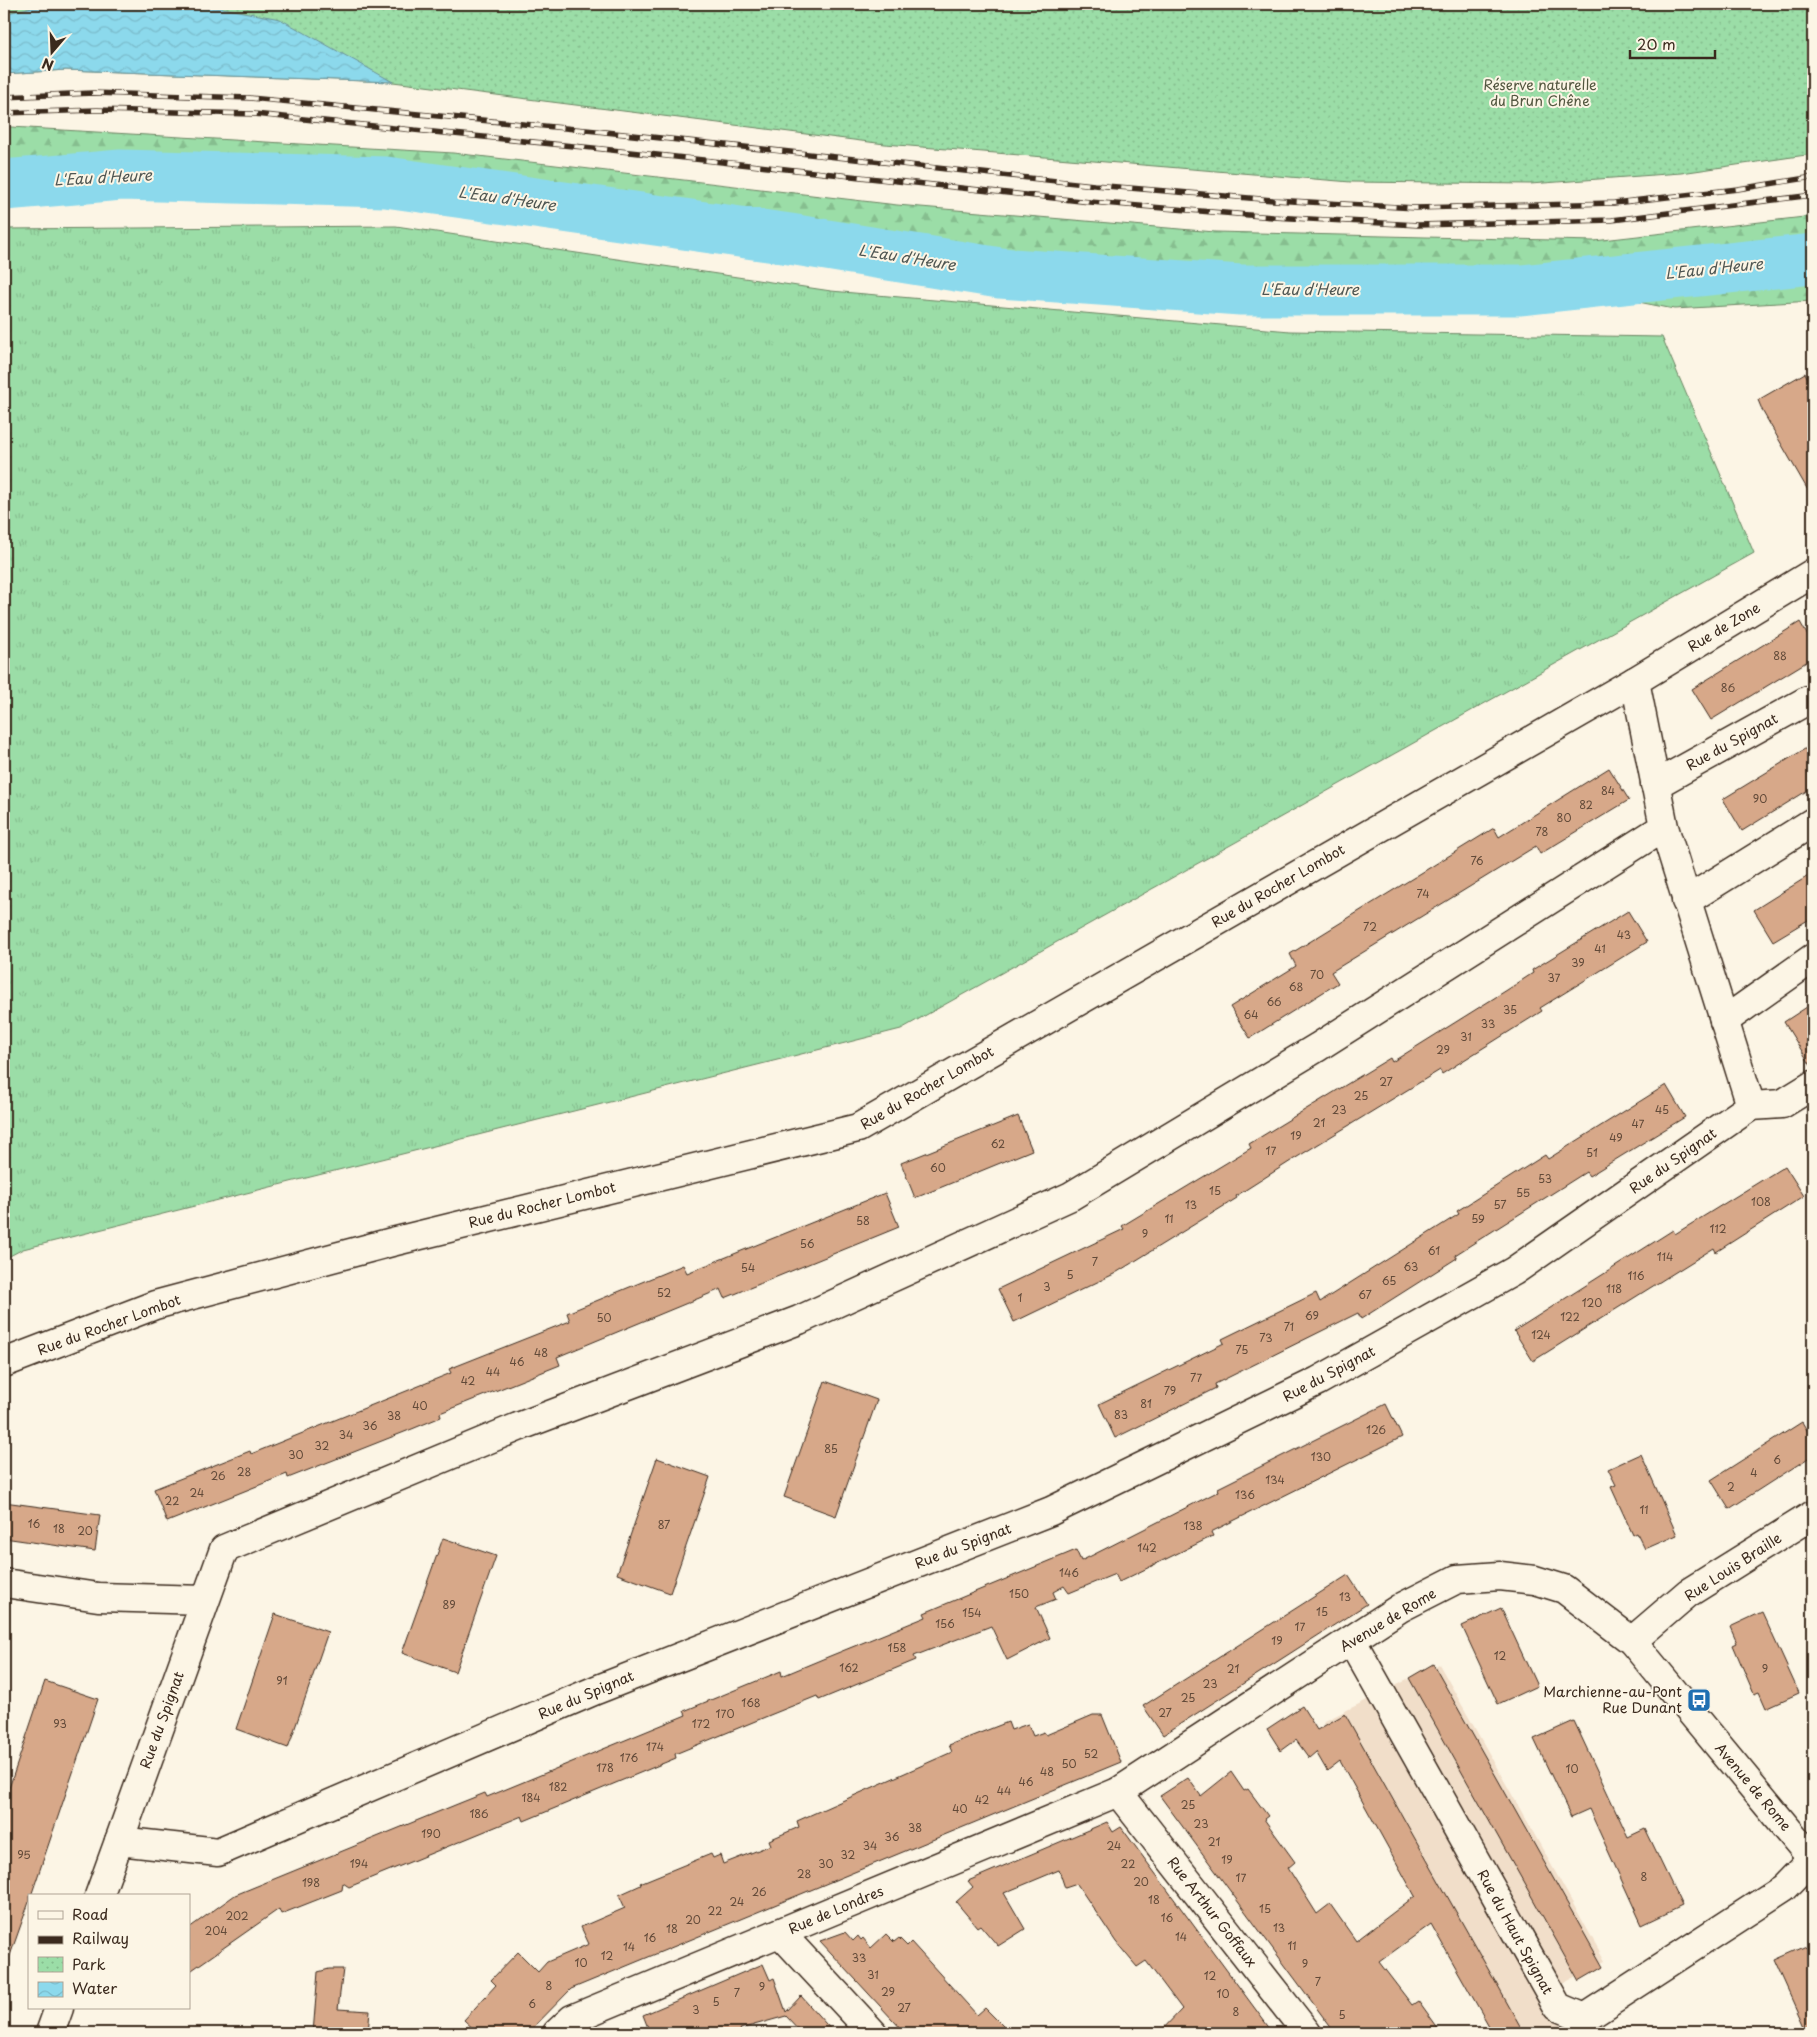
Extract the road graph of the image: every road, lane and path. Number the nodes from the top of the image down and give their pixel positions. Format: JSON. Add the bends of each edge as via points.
{"nodes":[{"id":1,"x":1813,"y":573,"type":"edge"},
{"id":2,"x":1635,"y":681,"type":"junction"},
{"id":3,"x":1808,"y":700,"type":"dead end"},
{"id":4,"x":1655,"y":784,"type":"junction"},
{"id":5,"x":1813,"y":822,"type":"edge"},
{"id":6,"x":1664,"y":826,"type":"junction"},
{"id":7,"x":1686,"y":901,"type":"junction"},
{"id":8,"x":1813,"y":958,"type":"edge"},
{"id":9,"x":1724,"y":1021,"type":"junction"},
{"id":10,"x":1813,"y":1085,"type":"edge"},
{"id":11,"x":1751,"y":1106,"type":"junction"},
{"id":12,"x":4,"y":1363,"type":"edge"},
{"id":13,"x":1813,"y":1515,"type":"edge"},
{"id":14,"x":4,"y":1583,"type":"edge"},
{"id":15,"x":205,"y":1600,"type":"junction"},
{"id":16,"x":1352,"y":1641,"type":"junction"},
{"id":17,"x":1632,"y":1642,"type":"junction"},
{"id":18,"x":1118,"y":1792,"type":"junction"},
{"id":19,"x":118,"y":1841,"type":"junction"},
{"id":20,"x":1813,"y":1860,"type":"edge"},
{"id":21,"x":100,"y":1894,"type":"edge"},
{"id":22,"x":780,"y":1933,"type":"junction"},
{"id":23,"x":58,"y":2010,"type":"edge"},
{"id":24,"x":50,"y":2033,"type":"edge"},
{"id":25,"x":557,"y":2033,"type":"edge"},
{"id":26,"x":873,"y":2033,"type":"edge"},
{"id":27,"x":1307,"y":2033,"type":"edge"}],
"edges":[{"from":1,"to":2,"type":"street","name":"Rue de Zone"},
{"from":2,"to":4,"type":"street"},
{"from":2,"to":12,"type":"street","name":"Rue du Rocher Lombot","via":[[858,1128],[392,1242],[155,1305]]},
{"from":3,"to":4,"type":"street","name":"Rue du Spignat"},
{"from":4,"to":6,"type":"street"},
{"from":5,"to":7,"type":"street"},
{"from":6,"to":7,"type":"street"},
{"from":6,"to":15,"type":"street","name":"Rue du Spignat","via":[[1318,1047],[1071,1196],[800,1320],[518,1427],[224,1549]]},
{"from":7,"to":9,"type":"street"},
{"from":8,"to":9,"type":"street"},
{"from":9,"to":11,"type":"street"},
{"from":10,"to":11,"type":"street","via":[[1782,1104]]},
{"from":11,"to":19,"type":"street","name":"Rue du Spignat","via":[[1514,1271],[1318,1381],[1051,1511],[596,1690],[218,1852]]},
{"from":13,"to":17,"type":"street","name":"Rue Louis Braille","via":[[1688,1593]]},
{"from":14,"to":15,"type":"street","via":[[98,1597]]},
{"from":15,"to":19,"type":"street","name":"Rue du Spignat"},
{"from":16,"to":17,"type":"street","name":"Avenue de Rome","via":[[1400,1608],[1458,1579],[1500,1576],[1535,1580],[1564,1588]]},
{"from":16,"to":18,"type":"street","name":"Avenue de Rome"},
{"from":16,"to":20,"type":"street","name":"Rue du Haut Spignat","via":[[1558,2007],[1584,2018],[1784,1888]]},
{"from":17,"to":20,"type":"street","name":"Avenue de Rome"},
{"from":18,"to":22,"type":"street","name":"Rue de Londres"},
{"from":18,"to":27,"type":"street","name":"Rue Arthur Goffaux"},
{"from":19,"to":21,"type":"street","name":"Rue du Spignat"},
{"from":22,"to":25,"type":"street","name":"Rue de Londres","via":[[572,2020]]},
{"from":22,"to":26,"type":"street"},
{"from":23,"to":24,"type":"street"}]}
